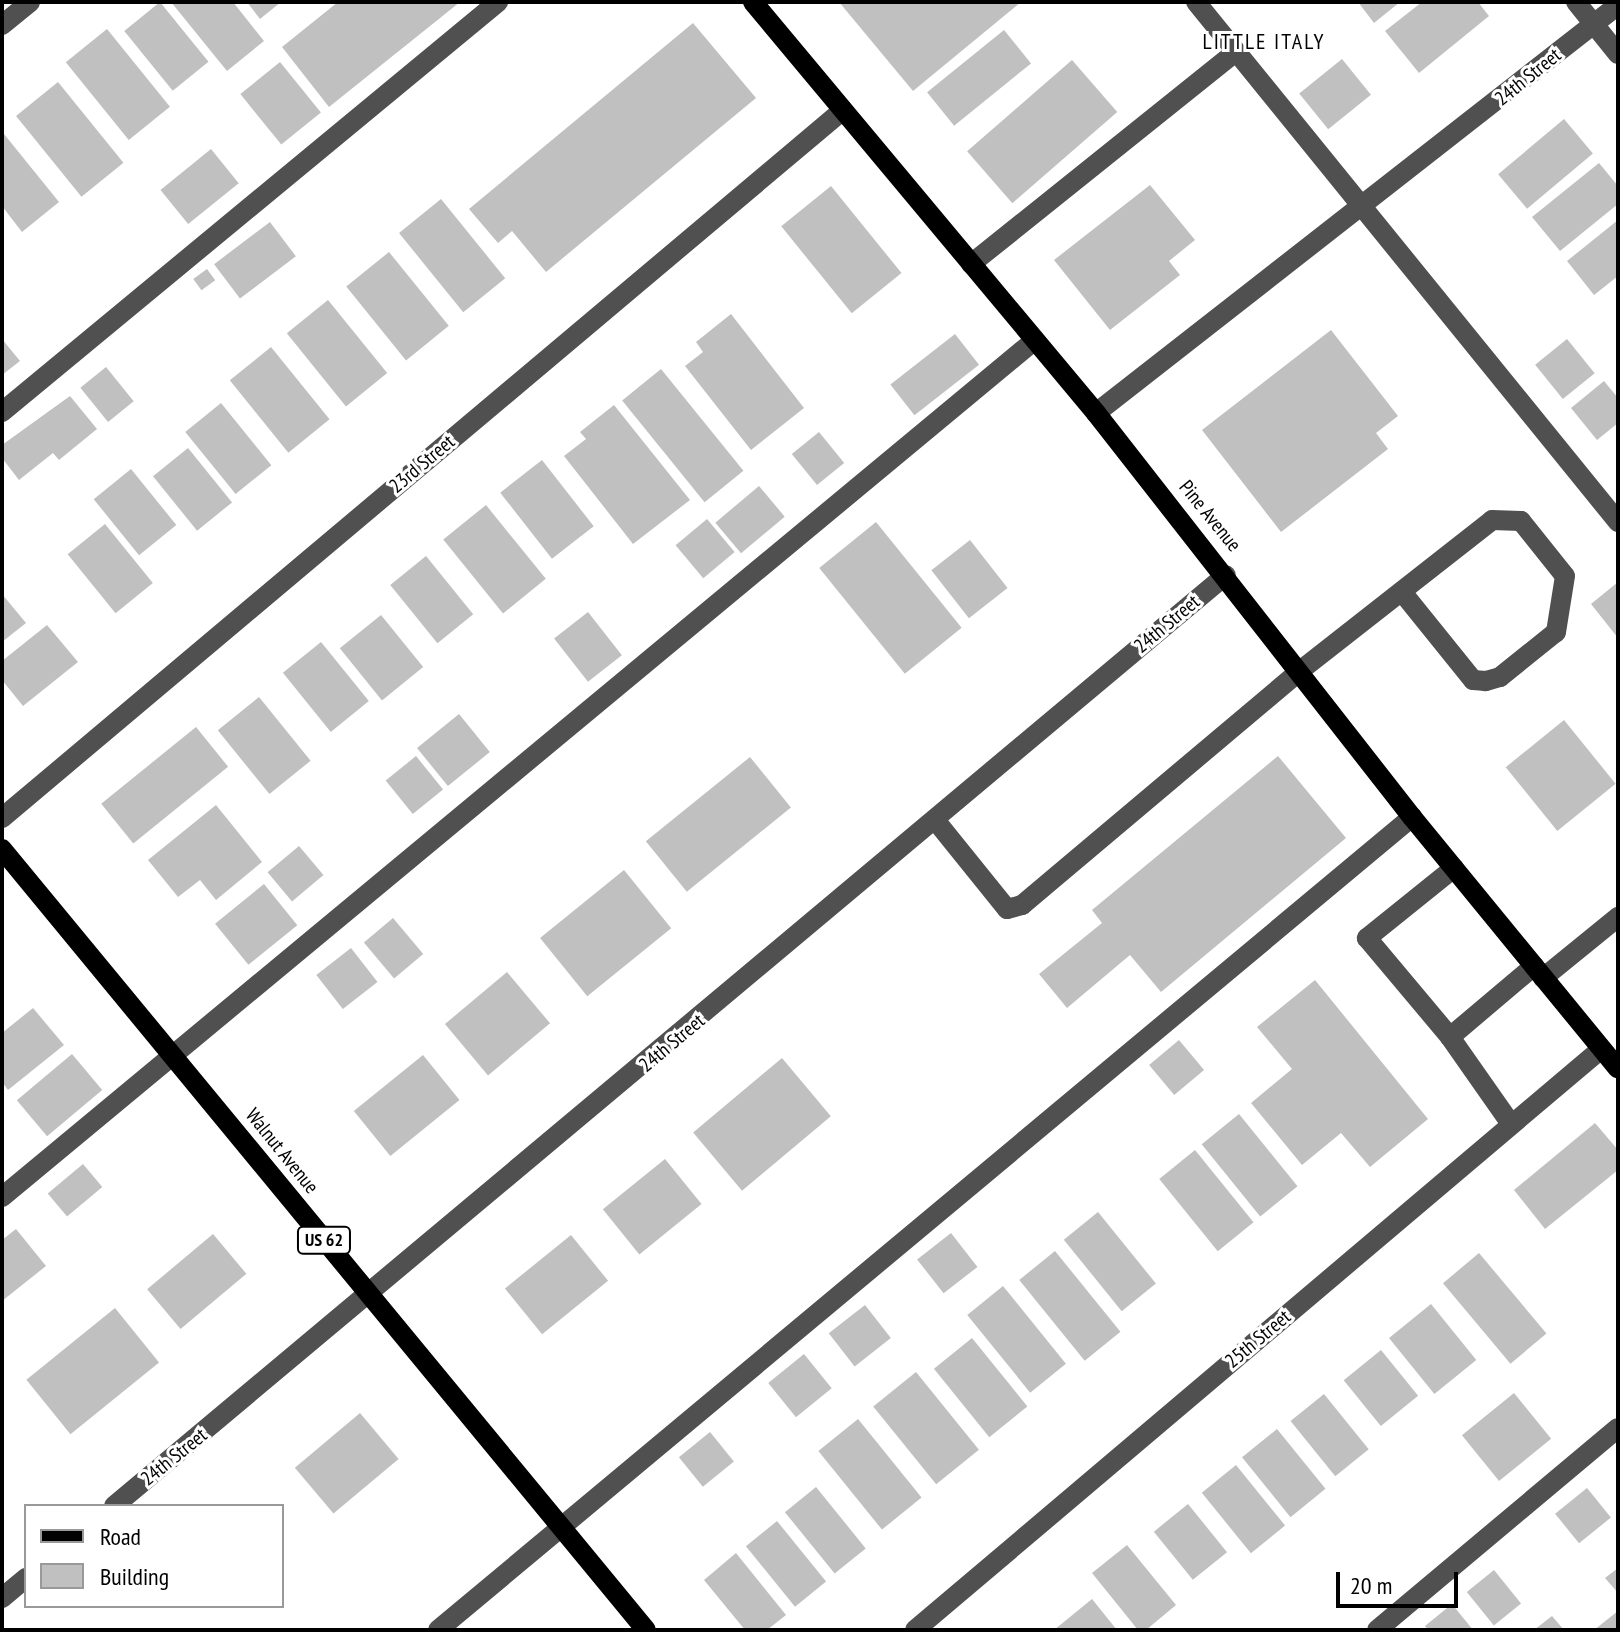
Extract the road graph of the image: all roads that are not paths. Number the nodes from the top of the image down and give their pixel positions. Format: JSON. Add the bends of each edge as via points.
{"nodes":[{"id":1,"x":30,"y":2,"type":"edge"},
{"id":2,"x":498,"y":2,"type":"edge"},
{"id":3,"x":753,"y":2,"type":"edge"},
{"id":4,"x":1196,"y":2,"type":"edge"},
{"id":5,"x":1576,"y":2,"type":"edge"},
{"id":6,"x":1618,"y":5,"type":"edge"},
{"id":7,"x":1594,"y":24,"type":"junction"},
{"id":8,"x":2,"y":25,"type":"edge"},
{"id":9,"x":1236,"y":52,"type":"junction"},
{"id":10,"x":1618,"y":54,"type":"edge"},
{"id":11,"x":843,"y":110,"type":"junction"},
{"id":12,"x":1365,"y":208,"type":"junction"},
{"id":13,"x":971,"y":264,"type":"junction"},
{"id":14,"x":1035,"y":340,"type":"junction"},
{"id":15,"x":2,"y":412,"type":"edge"},
{"id":16,"x":1096,"y":413,"type":"junction"},
{"id":17,"x":1618,"y":522,"type":"edge"},
{"id":18,"x":1226,"y":575,"type":"junction"},
{"id":19,"x":1402,"y":592,"type":"junction"},
{"id":20,"x":1301,"y":670,"type":"junction"},
{"id":21,"x":1412,"y":817,"type":"junction"},
{"id":22,"x":2,"y":818,"type":"edge"},
{"id":23,"x":936,"y":821,"type":"junction"},
{"id":24,"x":2,"y":849,"type":"edge"},
{"id":25,"x":1454,"y":868,"type":"junction"},
{"id":26,"x":1618,"y":917,"type":"edge"},
{"id":27,"x":1539,"y":972,"type":"junction"},
{"id":28,"x":1450,"y":1037,"type":"junction"},
{"id":29,"x":1601,"y":1049,"type":"junction"},
{"id":30,"x":172,"y":1055,"type":"junction"},
{"id":31,"x":1618,"y":1069,"type":"edge"},
{"id":32,"x":1511,"y":1124,"type":"junction"},
{"id":33,"x":2,"y":1197,"type":"edge"},
{"id":34,"x":370,"y":1296,"type":"junction"},
{"id":35,"x":1618,"y":1428,"type":"edge"},
{"id":36,"x":116,"y":1504,"type":"edge"},
{"id":37,"x":562,"y":1526,"type":"junction"},
{"id":38,"x":24,"y":1580,"type":"edge"},
{"id":39,"x":2,"y":1598,"type":"edge"},
{"id":40,"x":438,"y":1630,"type":"edge"},
{"id":41,"x":646,"y":1630,"type":"edge"},
{"id":42,"x":915,"y":1630,"type":"edge"},
{"id":43,"x":1377,"y":1630,"type":"edge"}],
"edges":[{"from":1,"to":8,"type":"street"},
{"from":2,"to":15,"type":"street"},
{"from":3,"to":11,"type":"main road","name":"Pine Avenue"},
{"from":4,"to":9,"type":"street"},
{"from":5,"to":7,"type":"street"},
{"from":6,"to":7,"type":"street","name":"24th Street"},
{"from":7,"to":10,"type":"street"},
{"from":7,"to":12,"type":"street","name":"24th Street"},
{"from":9,"to":12,"type":"street"},
{"from":9,"to":13,"type":"street"},
{"from":11,"to":13,"type":"main road","name":"Pine Avenue"},
{"from":11,"to":22,"type":"street","name":"23rd Street"},
{"from":12,"to":16,"type":"street","name":"24th Street"},
{"from":12,"to":17,"type":"street"},
{"from":13,"to":14,"type":"main road","name":"Pine Avenue"},
{"from":14,"to":16,"type":"main road","name":"Pine Avenue"},
{"from":14,"to":30,"type":"street"},
{"from":16,"to":18,"type":"main road","name":"Pine Avenue"},
{"from":18,"to":20,"type":"main road","name":"Pine Avenue"},
{"from":18,"to":23,"type":"street","name":"24th Street"},
{"from":19,"to":19,"type":"street","via":[[1492,520],[1505,518],[1521,521],[1565,576],[1556,632],[1500,677],[1486,681],[1473,680]]},
{"from":19,"to":20,"type":"street"},
{"from":20,"to":21,"type":"main road","name":"Pine Avenue"},
{"from":20,"to":23,"type":"street","via":[[1022,905],[1007,909]]},
{"from":21,"to":25,"type":"main road","name":"Pine Avenue"},
{"from":21,"to":37,"type":"street"},
{"from":23,"to":34,"type":"street","name":"24th Street"},
{"from":24,"to":30,"type":"main road","name":"Walnut Avenue","number":"US 62"},
{"from":25,"to":27,"type":"main road","name":"Pine Avenue"},
{"from":25,"to":28,"type":"street","via":[[1367,938]]},
{"from":26,"to":27,"type":"street"},
{"from":27,"to":28,"type":"street"},
{"from":27,"to":29,"type":"main road","name":"Pine Avenue"},
{"from":28,"to":32,"type":"street"},
{"from":29,"to":31,"type":"main road","name":"Pine Avenue"},
{"from":29,"to":32,"type":"street","name":"25th Street"},
{"from":30,"to":33,"type":"street"},
{"from":30,"to":34,"type":"main road","name":"Walnut Avenue","number":"US 62"},
{"from":32,"to":42,"type":"street","name":"25th Street"},
{"from":34,"to":36,"type":"street","name":"24th Street"},
{"from":34,"to":37,"type":"main road","name":"Walnut Avenue","number":"US 62"},
{"from":35,"to":43,"type":"street"},
{"from":37,"to":40,"type":"street"},
{"from":37,"to":41,"type":"main road","name":"Walnut Avenue","number":"US 62"},
{"from":38,"to":39,"type":"street"}]}
